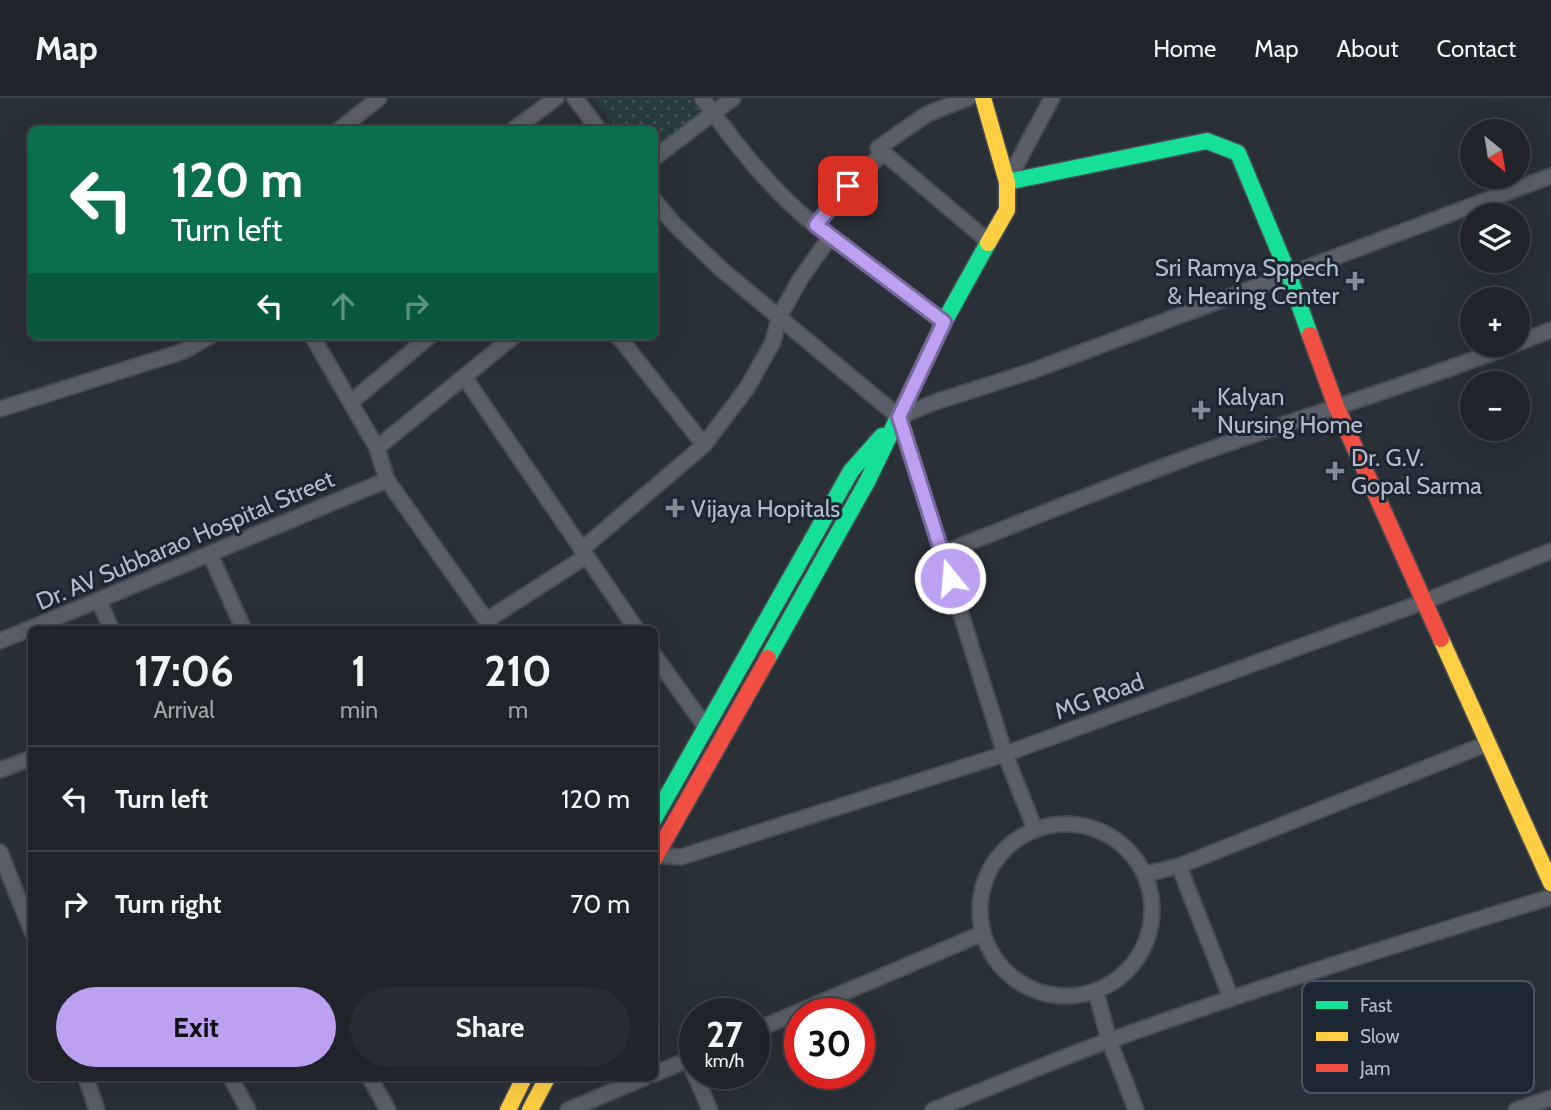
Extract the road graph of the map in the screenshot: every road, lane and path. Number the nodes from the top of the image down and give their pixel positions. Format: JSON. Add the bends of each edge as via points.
{"nodes":[{"id":1,"x":379,"y":98,"type":"edge"},
{"id":2,"x":556,"y":98,"type":"edge"},
{"id":3,"x":575,"y":98,"type":"edge"},
{"id":4,"x":702,"y":98,"type":"edge"},
{"id":5,"x":733,"y":98,"type":"edge"},
{"id":6,"x":968,"y":98,"type":"edge"},
{"id":7,"x":984,"y":98,"type":"edge"},
{"id":8,"x":1052,"y":98,"type":"edge"},
{"id":9,"x":713,"y":113,"type":"junction"},
{"id":10,"x":345,"y":126,"type":"edge"},
{"id":11,"x":518,"y":126,"type":"edge"},
{"id":12,"x":596,"y":126,"type":"edge"},
{"id":13,"x":882,"y":154,"type":"junction"},
{"id":14,"x":658,"y":155,"type":"edge"},
{"id":15,"x":1551,"y":176,"type":"edge"},
{"id":16,"x":1007,"y":182,"type":"junction"},
{"id":17,"x":658,"y":205,"type":"edge"},
{"id":18,"x":816,"y":225,"type":"junction"},
{"id":19,"x":831,"y":236,"type":"junction"},
{"id":20,"x":988,"y":241,"type":"junction"},
{"id":21,"x":1288,"y":273,"type":"junction"},
{"id":22,"x":779,"y":317,"type":"junction"},
{"id":23,"x":944,"y":322,"type":"junction"},
{"id":24,"x":1551,"y":330,"type":"edge"},
{"id":25,"x":1530,"y":338,"type":"edge"},
{"id":26,"x":203,"y":340,"type":"edge"},
{"id":27,"x":314,"y":340,"type":"edge"},
{"id":28,"x":425,"y":340,"type":"edge"},
{"id":29,"x":509,"y":340,"type":"edge"},
{"id":30,"x":621,"y":340,"type":"edge"},
{"id":31,"x":1482,"y":357,"type":"edge"},
{"id":32,"x":465,"y":378,"type":"junction"},
{"id":33,"x":351,"y":402,"type":"junction"},
{"id":34,"x":1336,"y":406,"type":"junction"},
{"id":35,"x":0,"y":409,"type":"edge"},
{"id":36,"x":899,"y":417,"type":"junction"},
{"id":37,"x":704,"y":445,"type":"junction"},
{"id":38,"x":377,"y":448,"type":"junction"},
{"id":39,"x":387,"y":481,"type":"junction"},
{"id":40,"x":1551,"y":551,"type":"edge"},
{"id":41,"x":583,"y":553,"type":"junction"},
{"id":42,"x":942,"y":553,"type":"junction"},
{"id":43,"x":210,"y":554,"type":"junction"},
{"id":44,"x":99,"y":601,"type":"junction"},
{"id":45,"x":1426,"y":601,"type":"junction"},
{"id":46,"x":490,"y":625,"type":"edge"},
{"id":47,"x":37,"y":626,"type":"edge"},
{"id":48,"x":109,"y":626,"type":"edge"},
{"id":49,"x":242,"y":626,"type":"edge"},
{"id":50,"x":634,"y":626,"type":"edge"},
{"id":51,"x":28,"y":630,"type":"edge"},
{"id":52,"x":0,"y":641,"type":"edge"},
{"id":53,"x":658,"y":660,"type":"edge"},
{"id":54,"x":705,"y":726,"type":"junction"},
{"id":55,"x":1489,"y":743,"type":"junction"},
{"id":56,"x":1005,"y":754,"type":"junction"},
{"id":57,"x":28,"y":760,"type":"edge"},
{"id":58,"x":0,"y":770,"type":"edge"},
{"id":59,"x":658,"y":812,"type":"edge"},
{"id":60,"x":1035,"y":829,"type":"junction"},
{"id":61,"x":0,"y":852,"type":"edge"},
{"id":62,"x":658,"y":852,"type":"edge"},
{"id":63,"x":658,"y":857,"type":"edge"},
{"id":64,"x":1179,"y":866,"type":"junction"},
{"id":65,"x":1145,"y":874,"type":"junction"},
{"id":66,"x":1551,"y":883,"type":"edge"},
{"id":67,"x":1551,"y":897,"type":"edge"},
{"id":68,"x":28,"y":922,"type":"edge"},
{"id":69,"x":981,"y":934,"type":"junction"},
{"id":70,"x":1096,"y":992,"type":"junction"},
{"id":71,"x":1231,"y":998,"type":"junction"},
{"id":72,"x":770,"y":1024,"type":"edge"},
{"id":73,"x":1109,"y":1040,"type":"junction"},
{"id":74,"x":679,"y":1063,"type":"edge"},
{"id":75,"x":658,"y":1072,"type":"edge"},
{"id":76,"x":87,"y":1081,"type":"edge"},
{"id":77,"x":233,"y":1081,"type":"edge"},
{"id":78,"x":372,"y":1081,"type":"edge"},
{"id":79,"x":522,"y":1081,"type":"edge"},
{"id":80,"x":545,"y":1081,"type":"edge"},
{"id":81,"x":637,"y":1081,"type":"edge"},
{"id":82,"x":703,"y":1089,"type":"edge"},
{"id":83,"x":1551,"y":1098,"type":"edge"},
{"id":84,"x":97,"y":1110,"type":"edge"},
{"id":85,"x":248,"y":1110,"type":"edge"},
{"id":86,"x":388,"y":1110,"type":"edge"},
{"id":87,"x":508,"y":1110,"type":"edge"},
{"id":88,"x":530,"y":1110,"type":"edge"},
{"id":89,"x":568,"y":1110,"type":"edge"},
{"id":90,"x":710,"y":1110,"type":"edge"},
{"id":91,"x":933,"y":1110,"type":"edge"},
{"id":92,"x":1136,"y":1110,"type":"edge"},
{"id":93,"x":1516,"y":1110,"type":"edge"}],
"edges":[{"from":1,"to":10,"type":"street"},
{"from":2,"to":11,"type":"street"},
{"from":3,"to":12,"type":"street"},
{"from":4,"to":9,"type":"street"},
{"from":5,"to":9,"type":"street"},
{"from":6,"to":13,"type":"street","via":[[927,114],[878,148]]},
{"from":7,"to":16,"type":"main road"},
{"from":8,"to":16,"type":"street"},
{"from":9,"to":14,"type":"street"},
{"from":9,"to":18,"type":"street","via":[[746,155]]},
{"from":13,"to":18,"type":"street"},
{"from":13,"to":20,"type":"street"},
{"from":15,"to":21,"type":"street"},
{"from":16,"to":20,"type":"main road","via":[[1007,210]]},
{"from":16,"to":21,"type":"main road","via":[[1207,141],[1238,153]]},
{"from":17,"to":22,"type":"street","via":[[721,270]]},
{"from":18,"to":19,"type":"street"},
{"from":19,"to":22,"type":"street"},
{"from":19,"to":23,"type":"street"},
{"from":20,"to":23,"type":"main road"},
{"from":21,"to":34,"type":"main road"},
{"from":21,"to":36,"type":"street"},
{"from":22,"to":36,"type":"street"},
{"from":22,"to":37,"type":"street","via":[[773,342],[747,388]]},
{"from":23,"to":36,"type":"main road"},
{"from":24,"to":25,"type":"street"},
{"from":26,"to":35,"type":"street","via":[[184,351]]},
{"from":27,"to":33,"type":"street"},
{"from":28,"to":33,"type":"street"},
{"from":29,"to":32,"type":"street"},
{"from":30,"to":37,"type":"street"},
{"from":31,"to":34,"type":"street"},
{"from":32,"to":38,"type":"street"},
{"from":32,"to":41,"type":"street"},
{"from":33,"to":38,"type":"street"},
{"from":34,"to":42,"type":"street"},
{"from":34,"to":45,"type":"main road"},
{"from":36,"to":42,"type":"street"},
{"from":36,"to":54,"type":"main road","via":[[851,471]]},
{"from":36,"to":62,"type":"main road","via":[[862,492]]},
{"from":37,"to":41,"type":"street"},
{"from":38,"to":39,"type":"street"},
{"from":39,"to":43,"type":"street","name":"Dr. AV Subbarao Hospital Street"},
{"from":39,"to":46,"type":"street"},
{"from":40,"to":45,"type":"street","name":"MG Road"},
{"from":41,"to":46,"type":"street"},
{"from":41,"to":50,"type":"street"},
{"from":42,"to":56,"type":"street"},
{"from":43,"to":44,"type":"street","name":"Dr. AV Subbarao Hospital Street"},
{"from":43,"to":49,"type":"street"},
{"from":44,"to":47,"type":"street","name":"Dr. AV Subbarao Hospital Street"},
{"from":44,"to":48,"type":"street"},
{"from":45,"to":55,"type":"main road"},
{"from":45,"to":56,"type":"street","name":"MG Road"},
{"from":51,"to":52,"type":"street","name":"Dr. AV Subbarao Hospital Street"},
{"from":53,"to":54,"type":"street"},
{"from":54,"to":59,"type":"main road"},
{"from":55,"to":64,"type":"street"},
{"from":55,"to":66,"type":"main road"},
{"from":56,"to":60,"type":"street"},
{"from":56,"to":63,"type":"street","name":"MG Road","via":[[681,857]]},
{"from":57,"to":58,"type":"street"},
{"from":60,"to":65,"type":"street","via":[[1078,824],[1118,840]]},
{"from":60,"to":69,"type":"street","via":[[1000,853],[981,891]]},
{"from":61,"to":68,"type":"street"},
{"from":64,"to":65,"type":"street"},
{"from":64,"to":71,"type":"street"},
{"from":65,"to":70,"type":"street","via":[[1153,901],[1151,930],[1139,956],[1121,977]]},
{"from":67,"to":71,"type":"street"},
{"from":69,"to":70,"type":"street","via":[[1006,974],[1048,995]]},
{"from":69,"to":72,"type":"street"},
{"from":70,"to":73,"type":"street"},
{"from":71,"to":73,"type":"street"},
{"from":73,"to":91,"type":"street"},
{"from":73,"to":92,"type":"street"},
{"from":74,"to":75,"type":"street"},
{"from":76,"to":84,"type":"street"},
{"from":77,"to":85,"type":"street"},
{"from":78,"to":86,"type":"street"},
{"from":79,"to":87,"type":"main road"},
{"from":80,"to":88,"type":"main road"},
{"from":81,"to":89,"type":"street"},
{"from":82,"to":90,"type":"street"},
{"from":83,"to":93,"type":"street"}]}
